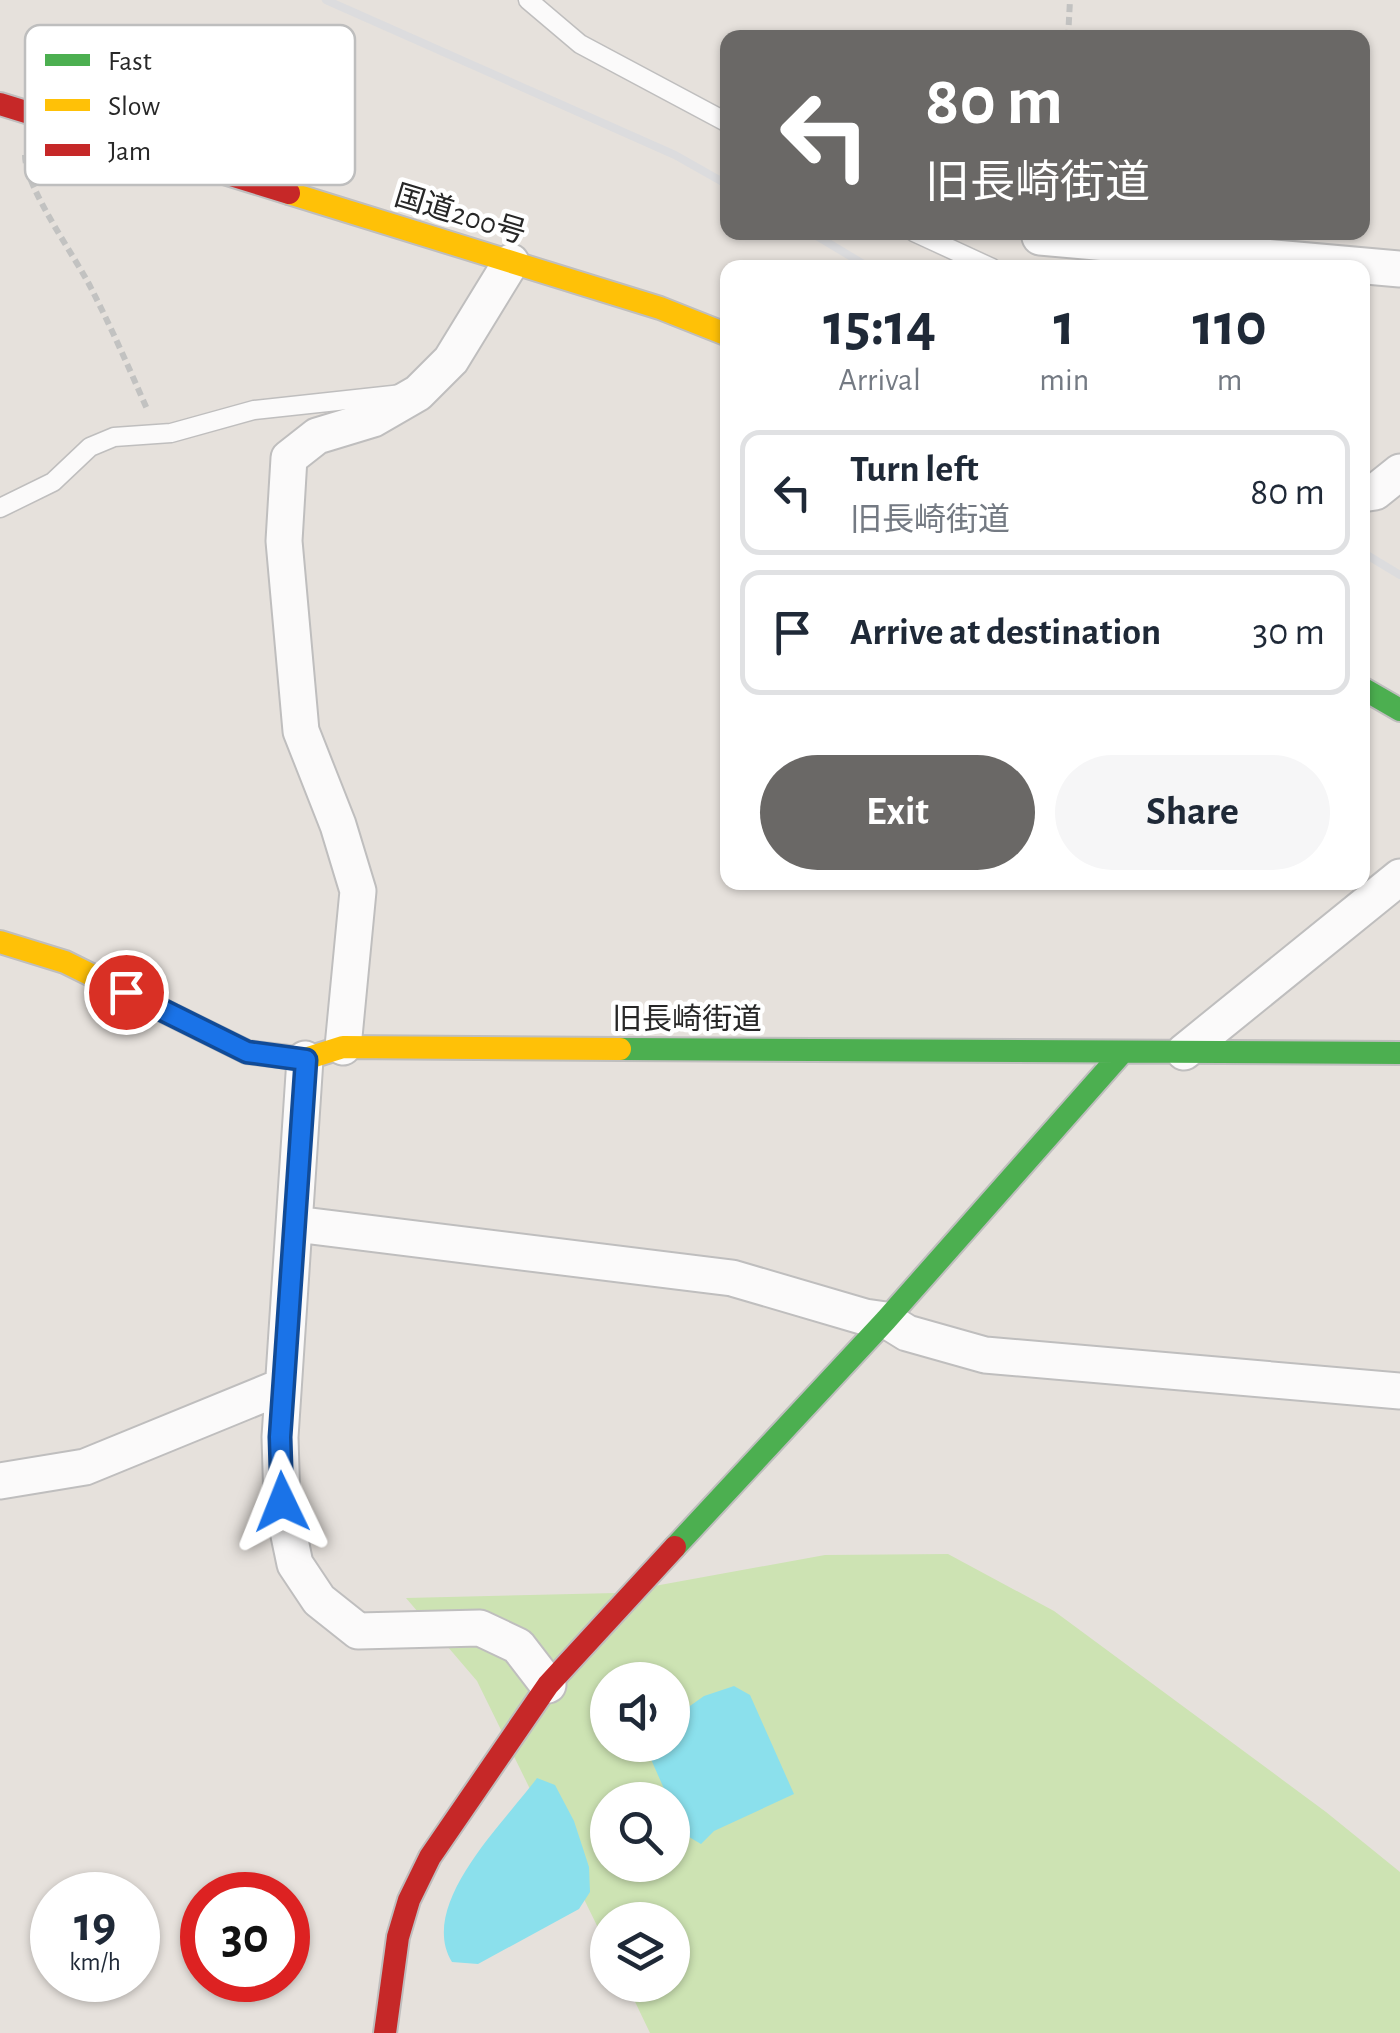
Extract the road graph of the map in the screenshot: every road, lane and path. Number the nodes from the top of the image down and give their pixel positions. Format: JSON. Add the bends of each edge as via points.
{"nodes":[{"id":1,"x":528,"y":0,"type":"edge"},
{"id":2,"x":1070,"y":0,"type":"edge"},
{"id":3,"x":1068,"y":30,"type":"edge"},
{"id":4,"x":0,"y":104,"type":"edge"},
{"id":5,"x":25,"y":112,"type":"edge"},
{"id":6,"x":720,"y":119,"type":"edge"},
{"id":7,"x":25,"y":138,"type":"edge"},
{"id":8,"x":25,"y":164,"type":"edge"},
{"id":9,"x":36,"y":185,"type":"edge"},
{"id":10,"x":262,"y":185,"type":"edge"},
{"id":11,"x":931,"y":240,"type":"edge"},
{"id":12,"x":1043,"y":246,"type":"edge"},
{"id":13,"x":975,"y":260,"type":"edge"},
{"id":14,"x":1260,"y":260,"type":"edge"},
{"id":15,"x":511,"y":262,"type":"junction"},
{"id":16,"x":1370,"y":267,"type":"edge"},
{"id":17,"x":1400,"y":269,"type":"edge"},
{"id":18,"x":720,"y":331,"type":"edge"},
{"id":19,"x":418,"y":393,"type":"junction"},
{"id":20,"x":156,"y":434,"type":"junction"},
{"id":21,"x":1400,"y":472,"type":"edge"},
{"id":22,"x":1370,"y":493,"type":"edge"},
{"id":23,"x":0,"y":508,"type":"edge"},
{"id":24,"x":1370,"y":693,"type":"edge"},
{"id":25,"x":1400,"y":710,"type":"edge"},
{"id":26,"x":1400,"y":877,"type":"edge"},
{"id":27,"x":0,"y":942,"type":"edge"},
{"id":28,"x":343,"y":1047,"type":"junction"},
{"id":29,"x":1184,"y":1052,"type":"junction"},
{"id":30,"x":1400,"y":1052,"type":"edge"},
{"id":31,"x":1121,"y":1054,"type":"junction"},
{"id":32,"x":306,"y":1060,"type":"junction"},
{"id":33,"x":295,"y":1224,"type":"junction"},
{"id":34,"x":886,"y":1320,"type":"junction"},
{"id":35,"x":283,"y":1386,"type":"junction"},
{"id":36,"x":1400,"y":1391,"type":"edge"},
{"id":37,"x":0,"y":1481,"type":"edge"},
{"id":38,"x":548,"y":1686,"type":"junction"},
{"id":39,"x":385,"y":2033,"type":"edge"}],
"edges":[{"from":1,"to":6,"type":"lane","via":[[580,44]]},
{"from":2,"to":3,"type":"path"},
{"from":4,"to":5,"type":"main road","name":"国道200号"},
{"from":7,"to":8,"type":"path"},
{"from":9,"to":20,"type":"path","via":[[91,287]]},
{"from":10,"to":15,"type":"main road","name":"国道200号"},
{"from":11,"to":13,"type":"lane"},
{"from":12,"to":14,"type":"street"},
{"from":15,"to":18,"type":"main road","name":"国道200号"},
{"from":15,"to":19,"type":"street","via":[[451,360]]},
{"from":16,"to":17,"type":"street"},
{"from":19,"to":20,"type":"lane","via":[[254,410]]},
{"from":19,"to":28,"type":"street","via":[[372,419],[317,436],[289,458],[284,541],[301,731],[358,892]]},
{"from":20,"to":23,"type":"lane","via":[[114,437],[90,447],[53,482]]},
{"from":21,"to":22,"type":"street"},
{"from":24,"to":25,"type":"main road"},
{"from":26,"to":29,"type":"street"},
{"from":27,"to":32,"type":"main road","name":"旧長崎街道","via":[[65,962],[247,1052]]},
{"from":28,"to":31,"type":"main road","name":"旧長崎街道"},
{"from":28,"to":32,"type":"main road","name":"旧長崎街道"},
{"from":29,"to":30,"type":"main road","name":"旧長崎街道"},
{"from":29,"to":31,"type":"main road","name":"旧長崎街道"},
{"from":31,"to":34,"type":"main road"},
{"from":32,"to":33,"type":"street"},
{"from":33,"to":34,"type":"street","via":[[732,1278]]},
{"from":33,"to":35,"type":"street"},
{"from":34,"to":36,"type":"street","via":[[985,1355]]},
{"from":34,"to":38,"type":"main road"},
{"from":35,"to":37,"type":"street","via":[[85,1467]]},
{"from":35,"to":38,"type":"street","via":[[282,1502],[295,1564],[319,1600],[358,1631],[480,1628],[518,1646]]},
{"from":38,"to":39,"type":"main road","via":[[415,1884],[390,1975]]}]}
